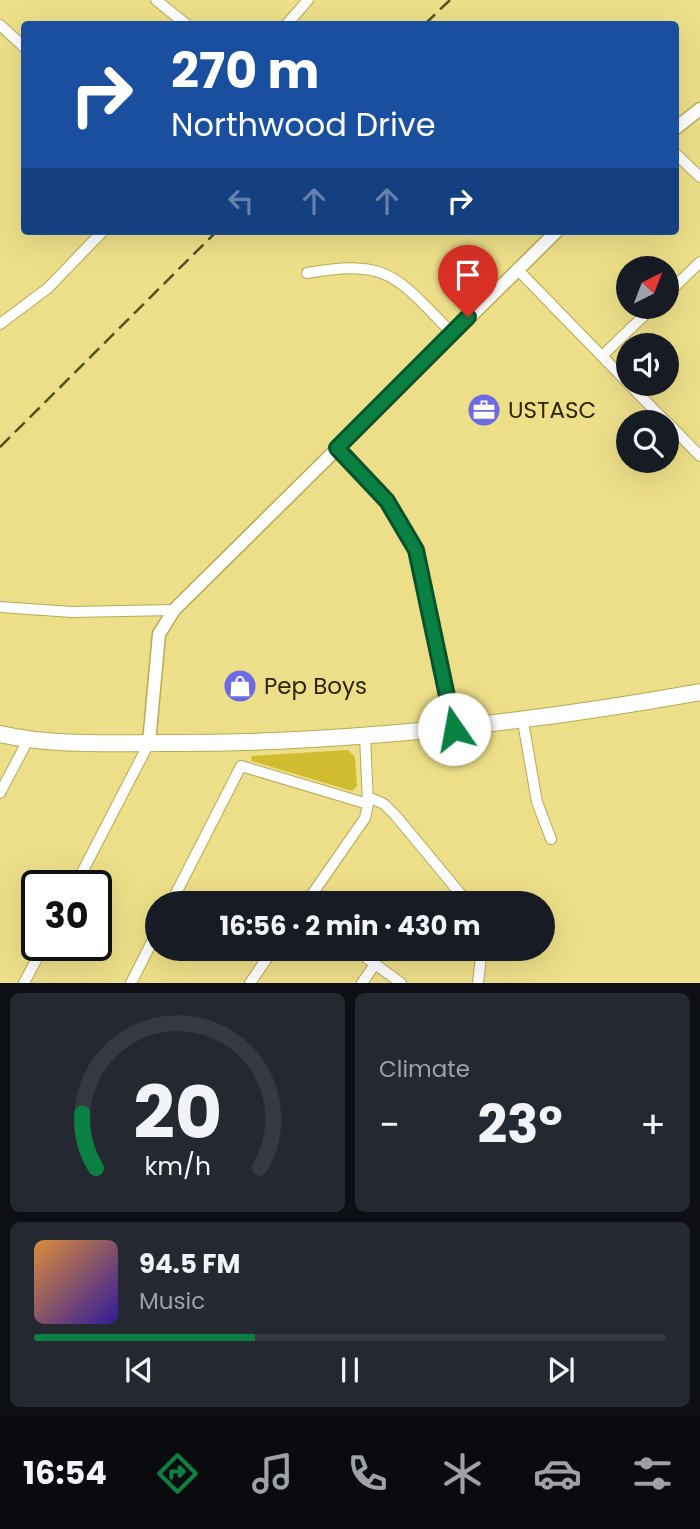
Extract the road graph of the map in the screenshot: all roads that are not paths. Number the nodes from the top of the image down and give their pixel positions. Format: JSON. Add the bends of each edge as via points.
{"nodes":[{"id":1,"x":156,"y":0,"type":"edge"},
{"id":2,"x":308,"y":0,"type":"edge"},
{"id":3,"x":182,"y":21,"type":"edge"},
{"id":4,"x":290,"y":21,"type":"edge"},
{"id":5,"x":0,"y":24,"type":"edge"},
{"id":6,"x":21,"y":44,"type":"edge"},
{"id":7,"x":700,"y":109,"type":"edge"},
{"id":8,"x":679,"y":126,"type":"edge"},
{"id":9,"x":679,"y":157,"type":"edge"},
{"id":10,"x":700,"y":177,"type":"edge"},
{"id":11,"x":99,"y":235,"type":"edge"},
{"id":12,"x":553,"y":235,"type":"edge"},
{"id":13,"x":700,"y":262,"type":"edge"},
{"id":14,"x":517,"y":269,"type":"junction"},
{"id":15,"x":307,"y":273,"type":"dead end"},
{"id":16,"x":679,"y":282,"type":"edge"},
{"id":17,"x":640,"y":319,"type":"edge"},
{"id":18,"x":0,"y":324,"type":"edge"},
{"id":19,"x":452,"y":333,"type":"junction"},
{"id":20,"x":602,"y":356,"type":"junction"},
{"id":21,"x":654,"y":410,"type":"edge"},
{"id":22,"x":679,"y":433,"type":"edge"},
{"id":23,"x":337,"y":448,"type":"junction"},
{"id":24,"x":698,"y":450,"type":"edge"},
{"id":25,"x":0,"y":607,"type":"edge"},
{"id":26,"x":174,"y":610,"type":"junction"},
{"id":27,"x":700,"y":692,"type":"edge"},
{"id":28,"x":523,"y":722,"type":"junction"},
{"id":29,"x":454,"y":729,"type":"junction"},
{"id":30,"x":0,"y":734,"type":"edge"},
{"id":31,"x":365,"y":735,"type":"junction"},
{"id":32,"x":28,"y":740,"type":"junction"},
{"id":33,"x":149,"y":743,"type":"junction"},
{"id":34,"x":0,"y":744,"type":"edge"},
{"id":35,"x":0,"y":793,"type":"edge"},
{"id":36,"x":368,"y":801,"type":"junction"},
{"id":37,"x":551,"y":839,"type":"dead end"},
{"id":38,"x":83,"y":870,"type":"edge"},
{"id":39,"x":177,"y":891,"type":"edge"},
{"id":40,"x":315,"y":891,"type":"edge"},
{"id":41,"x":458,"y":891,"type":"edge"},
{"id":42,"x":145,"y":956,"type":"edge"},
{"id":43,"x":36,"y":961,"type":"edge"},
{"id":44,"x":265,"y":961,"type":"edge"},
{"id":45,"x":372,"y":961,"type":"edge"},
{"id":46,"x":481,"y":961,"type":"edge"},
{"id":47,"x":376,"y":964,"type":"junction"},
{"id":48,"x":24,"y":983,"type":"edge"},
{"id":49,"x":131,"y":983,"type":"edge"},
{"id":50,"x":250,"y":983,"type":"edge"},
{"id":51,"x":362,"y":983,"type":"edge"},
{"id":52,"x":401,"y":983,"type":"edge"},
{"id":53,"x":478,"y":983,"type":"edge"}],
"edges":[{"from":1,"to":3,"type":"street"},
{"from":2,"to":4,"type":"street"},
{"from":5,"to":6,"type":"street"},
{"from":7,"to":8,"type":"street"},
{"from":9,"to":10,"type":"street"},
{"from":11,"to":18,"type":"street","via":[[48,288]]},
{"from":12,"to":14,"type":"street"},
{"from":13,"to":16,"type":"street"},
{"from":14,"to":19,"type":"street"},
{"from":14,"to":20,"type":"street"},
{"from":15,"to":19,"type":"street","via":[[352,266],[387,273]]},
{"from":17,"to":20,"type":"street"},
{"from":19,"to":23,"type":"street"},
{"from":20,"to":21,"type":"street"},
{"from":22,"to":24,"type":"street"},
{"from":23,"to":26,"type":"street"},
{"from":23,"to":29,"type":"street","via":[[387,501],[416,550]]},
{"from":25,"to":26,"type":"street","via":[[72,612]]},
{"from":26,"to":33,"type":"street","via":[[158,642]]},
{"from":27,"to":28,"type":"main road"},
{"from":28,"to":29,"type":"main road"},
{"from":28,"to":37,"type":"street","via":[[537,802]]},
{"from":29,"to":31,"type":"main road"},
{"from":30,"to":32,"type":"main road"},
{"from":31,"to":33,"type":"main road"},
{"from":31,"to":36,"type":"street"},
{"from":32,"to":33,"type":"main road"},
{"from":32,"to":34,"type":"main road"},
{"from":32,"to":35,"type":"street"},
{"from":33,"to":38,"type":"street"},
{"from":36,"to":39,"type":"street","via":[[241,766]]},
{"from":36,"to":40,"type":"street","via":[[360,828]]},
{"from":36,"to":41,"type":"street","via":[[384,804]]},
{"from":42,"to":49,"type":"street"},
{"from":43,"to":48,"type":"street"},
{"from":44,"to":50,"type":"street"},
{"from":45,"to":47,"type":"street"},
{"from":46,"to":53,"type":"street"},
{"from":47,"to":51,"type":"street"},
{"from":47,"to":52,"type":"street"}]}
